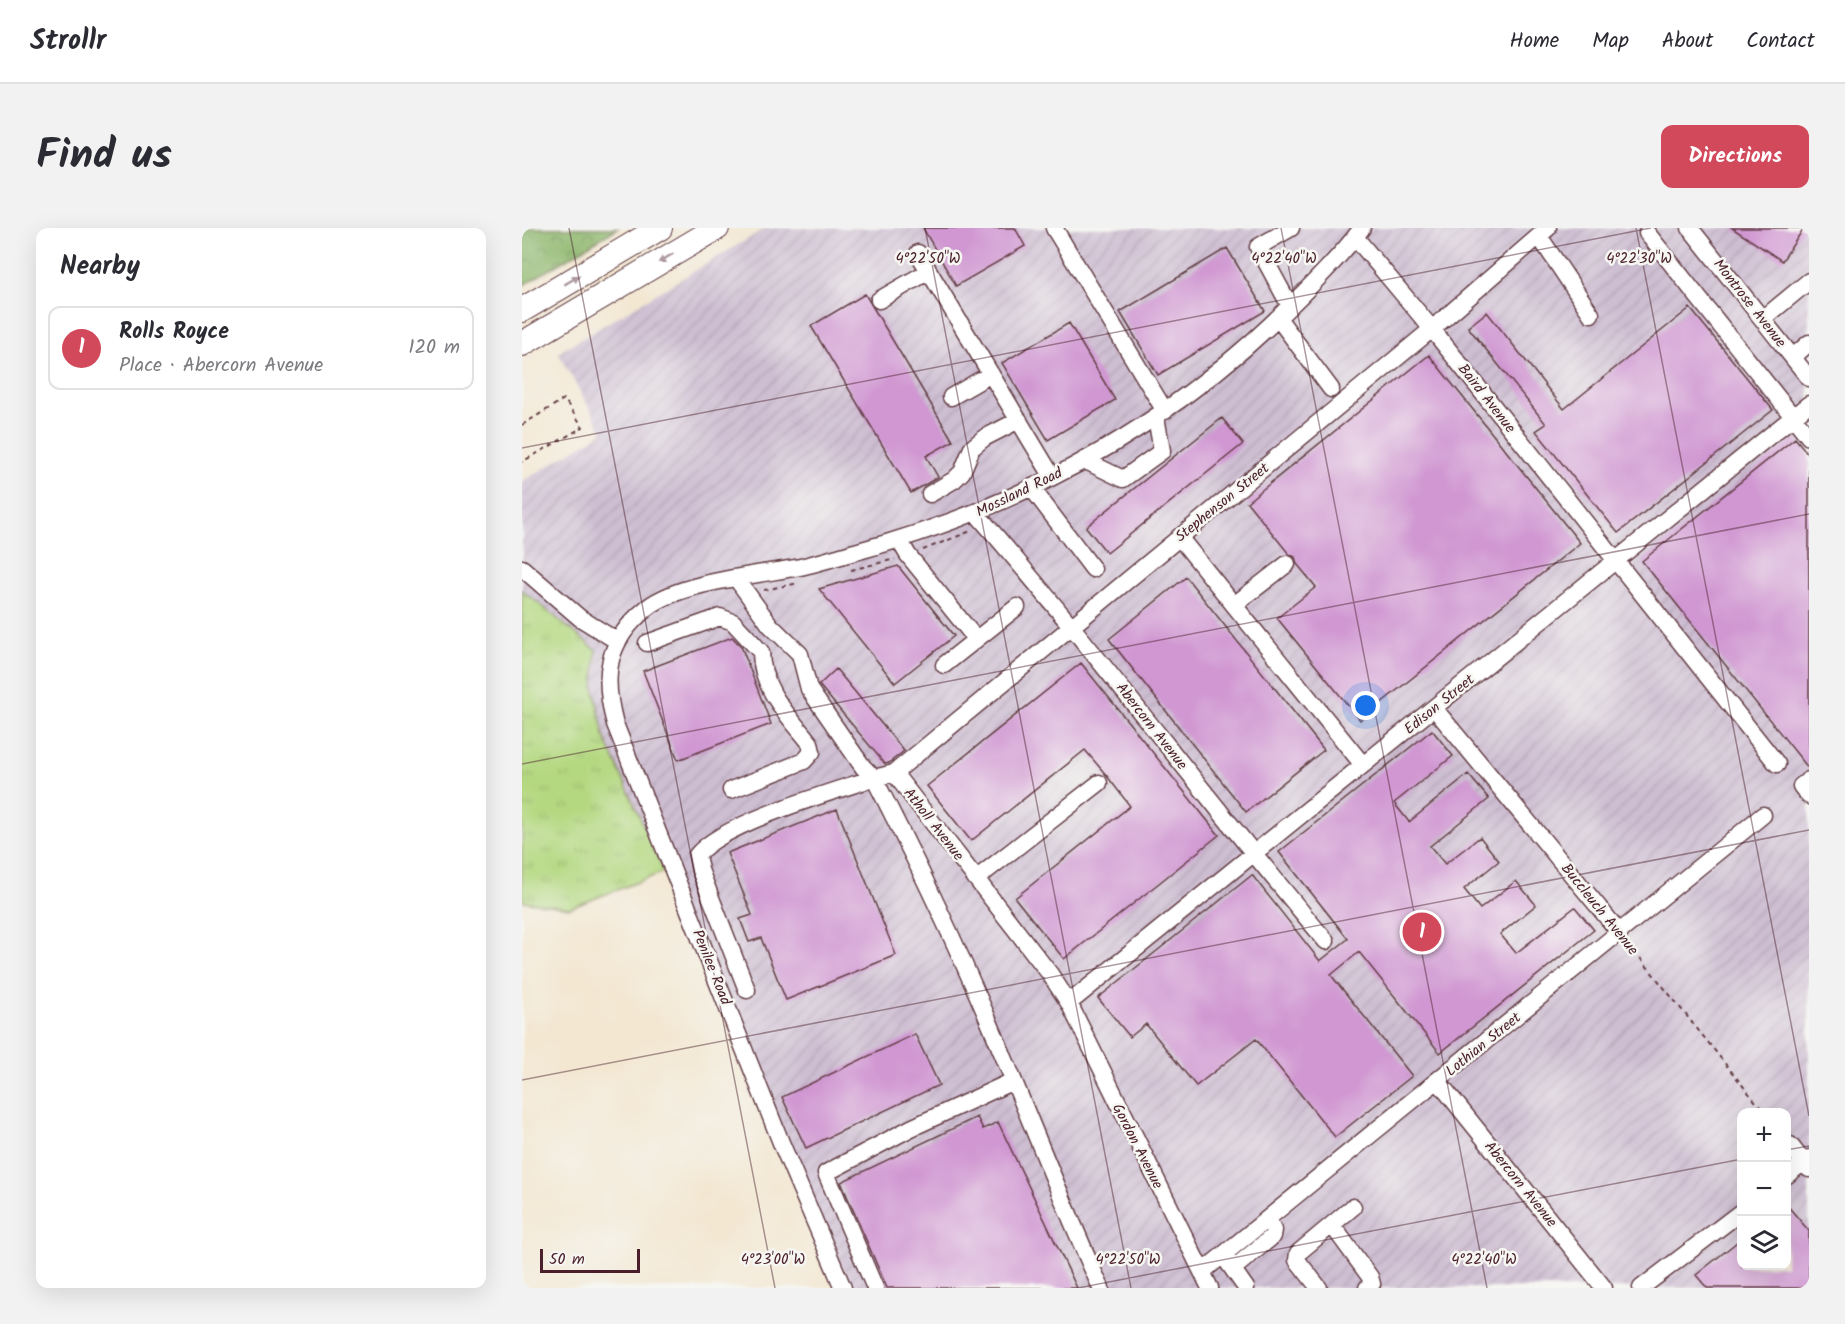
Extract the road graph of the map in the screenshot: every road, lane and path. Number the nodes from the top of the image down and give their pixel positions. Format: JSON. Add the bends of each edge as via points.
{"nodes":[{"id":1,"x":660,"y":228,"type":"edge"},
{"id":2,"x":717,"y":228,"type":"edge"},
{"id":3,"x":1054,"y":228,"type":"edge"},
{"id":4,"x":1291,"y":228,"type":"edge"},
{"id":5,"x":1358,"y":232,"type":"edge"},
{"id":6,"x":1544,"y":232,"type":"edge"},
{"id":7,"x":1700,"y":232,"type":"edge"},
{"id":8,"x":1647,"y":233,"type":"dead end"},
{"id":9,"x":918,"y":253,"type":"dead end"},
{"id":10,"x":929,"y":271,"type":"junction"},
{"id":11,"x":1809,"y":281,"type":"edge"},
{"id":12,"x":879,"y":300,"type":"dead end"},
{"id":13,"x":1290,"y":306,"type":"junction"},
{"id":14,"x":522,"y":310,"type":"edge"},
{"id":15,"x":1591,"y":314,"type":"dead end"},
{"id":16,"x":1278,"y":318,"type":"junction"},
{"id":17,"x":1763,"y":319,"type":"junction"},
{"id":18,"x":1432,"y":329,"type":"junction"},
{"id":19,"x":1806,"y":337,"type":"edge"},
{"id":20,"x":522,"y":344,"type":"edge"},
{"id":21,"x":1793,"y":357,"type":"junction"},
{"id":22,"x":991,"y":374,"type":"junction"},
{"id":23,"x":1809,"y":378,"type":"edge"},
{"id":24,"x":1331,"y":389,"type":"dead end"},
{"id":25,"x":951,"y":397,"type":"dead end"},
{"id":26,"x":1809,"y":404,"type":"edge"},
{"id":27,"x":1161,"y":414,"type":"junction"},
{"id":28,"x":1792,"y":418,"type":"junction"},
{"id":29,"x":1018,"y":420,"type":"junction"},
{"id":30,"x":522,"y":425,"type":"edge"},
{"id":31,"x":1809,"y":437,"type":"edge"},
{"id":32,"x":1084,"y":460,"type":"junction"},
{"id":33,"x":522,"y":462,"type":"edge"},
{"id":34,"x":1052,"y":476,"type":"junction"},
{"id":35,"x":1031,"y":487,"type":"junction"},
{"id":36,"x":930,"y":494,"type":"dead end"},
{"id":37,"x":982,"y":519,"type":"junction"},
{"id":38,"x":1179,"y":537,"type":"junction"},
{"id":39,"x":904,"y":548,"type":"junction"},
{"id":40,"x":1616,"y":560,"type":"junction"},
{"id":41,"x":1287,"y":564,"type":"dead end"},
{"id":42,"x":522,"y":568,"type":"edge"},
{"id":43,"x":1093,"y":569,"type":"dead end"},
{"id":44,"x":845,"y":572,"type":"dead end"},
{"id":45,"x":736,"y":579,"type":"junction"},
{"id":46,"x":803,"y":582,"type":"dead end"},
{"id":47,"x":746,"y":593,"type":"junction"},
{"id":48,"x":1234,"y":605,"type":"junction"},
{"id":49,"x":1017,"y":607,"type":"dead end"},
{"id":50,"x":1071,"y":625,"type":"junction"},
{"id":51,"x":780,"y":634,"type":"junction"},
{"id":52,"x":976,"y":639,"type":"junction"},
{"id":53,"x":617,"y":641,"type":"junction"},
{"id":54,"x":647,"y":643,"type":"dead end"},
{"id":55,"x":760,"y":652,"type":"junction"},
{"id":56,"x":944,"y":665,"type":"dead end"},
{"id":57,"x":1434,"y":708,"type":"junction"},
{"id":58,"x":1777,"y":764,"type":"dead end"},
{"id":59,"x":1363,"y":765,"type":"junction"},
{"id":60,"x":894,"y":773,"type":"junction"},
{"id":61,"x":874,"y":778,"type":"junction"},
{"id":62,"x":1099,"y":783,"type":"dead end"},
{"id":63,"x":731,"y":790,"type":"dead end"},
{"id":64,"x":1763,"y":815,"type":"dead end"},
{"id":65,"x":1254,"y":855,"type":"junction"},
{"id":66,"x":976,"y":879,"type":"junction"},
{"id":67,"x":1620,"y":933,"type":"junction"},
{"id":68,"x":1326,"y":941,"type":"dead end"},
{"id":69,"x":747,"y":990,"type":"dead end"},
{"id":70,"x":1069,"y":1003,"type":"junction"},
{"id":71,"x":1013,"y":1081,"type":"junction"},
{"id":72,"x":1438,"y":1081,"type":"junction"},
{"id":73,"x":1760,"y":1108,"type":"edge"},
{"id":74,"x":1791,"y":1146,"type":"edge"},
{"id":75,"x":1807,"y":1163,"type":"edge"},
{"id":76,"x":1791,"y":1173,"type":"edge"},
{"id":77,"x":1353,"y":1208,"type":"dead end"},
{"id":78,"x":1737,"y":1214,"type":"edge"},
{"id":79,"x":1267,"y":1219,"type":"junction"},
{"id":80,"x":1332,"y":1225,"type":"junction"},
{"id":81,"x":1222,"y":1256,"type":"junction"},
{"id":82,"x":1234,"y":1268,"type":"junction"},
{"id":83,"x":1202,"y":1272,"type":"junction"},
{"id":84,"x":843,"y":1288,"type":"edge"},
{"id":85,"x":875,"y":1288,"type":"edge"},
{"id":86,"x":1101,"y":1288,"type":"edge"},
{"id":87,"x":1210,"y":1288,"type":"edge"},
{"id":88,"x":1246,"y":1288,"type":"edge"},
{"id":89,"x":1319,"y":1288,"type":"edge"},
{"id":90,"x":1367,"y":1288,"type":"edge"},
{"id":91,"x":1604,"y":1288,"type":"edge"},
{"id":92,"x":1641,"y":1288,"type":"edge"}],
"edges":[{"from":14,"to":1,"type":"highway","one_way":true},
{"from":2,"to":20,"type":"highway","one_way":true},
{"from":3,"to":27,"type":"street"},
{"from":4,"to":13,"type":"street","via":[[1258,247]]},
{"from":5,"to":13,"type":"street","name":"Mossland Road"},
{"from":5,"to":18,"type":"street","name":"Baird Avenue"},
{"from":6,"to":15,"type":"street"},
{"from":6,"to":18,"type":"street","name":"Stephenson Street"},
{"from":7,"to":17,"type":"street","name":"Montrose Avenue"},
{"from":8,"to":28,"type":"street"},
{"from":9,"to":10,"type":"street"},
{"from":10,"to":12,"type":"street"},
{"from":10,"to":22,"type":"street"},
{"from":11,"to":17,"type":"street"},
{"from":13,"to":16,"type":"street","name":"Mossland Road"},
{"from":16,"to":24,"type":"street"},
{"from":16,"to":27,"type":"street","name":"Mossland Road","via":[[1209,381]]},
{"from":17,"to":21,"type":"street","name":"Montrose Avenue"},
{"from":18,"to":38,"type":"street","name":"Stephenson Street"},
{"from":18,"to":40,"type":"street","name":"Baird Avenue"},
{"from":19,"to":21,"type":"street"},
{"from":21,"to":23,"type":"street","name":"Montrose Avenue"},
{"from":22,"to":25,"type":"street"},
{"from":22,"to":29,"type":"street"},
{"from":26,"to":28,"type":"street","name":"Edison Street"},
{"from":27,"to":32,"type":"street","name":"Mossland Road"},
{"from":27,"to":32,"type":"street","via":[[1162,451],[1123,479]]},
{"from":28,"to":31,"type":"street"},
{"from":28,"to":40,"type":"street","name":"Edison Street"},
{"from":29,"to":34,"type":"street"},
{"from":29,"to":36,"type":"street","via":[[972,448],[958,476]]},
{"from":30,"to":33,"type":"path","via":[[564,399],[583,427]]},
{"from":32,"to":34,"type":"street","name":"Mossland Road"},
{"from":34,"to":35,"type":"street","name":"Mossland Road"},
{"from":35,"to":37,"type":"street","name":"Mossland Road"},
{"from":35,"to":43,"type":"street"},
{"from":37,"to":39,"type":"street","name":"Mossland Road"},
{"from":37,"to":39,"type":"path"},
{"from":37,"to":50,"type":"street","name":"Abercorn Avenue"},
{"from":38,"to":48,"type":"street"},
{"from":38,"to":50,"type":"street","name":"Stephenson Street"},
{"from":39,"to":44,"type":"path"},
{"from":39,"to":45,"type":"street","name":"Mossland Road"},
{"from":39,"to":52,"type":"street"},
{"from":40,"to":57,"type":"street","name":"Edison Street"},
{"from":40,"to":58,"type":"street","name":"Baird Avenue"},
{"from":41,"to":48,"type":"street"},
{"from":42,"to":53,"type":"street","via":[[580,618]]},
{"from":45,"to":47,"type":"street"},
{"from":45,"to":53,"type":"street","name":"Mossland Road","via":[[663,598],[646,608]]},
{"from":46,"to":47,"type":"path"},
{"from":47,"to":51,"type":"street"},
{"from":48,"to":59,"type":"street"},
{"from":49,"to":52,"type":"street"},
{"from":50,"to":60,"type":"street","name":"Stephenson Street"},
{"from":50,"to":65,"type":"street","name":"Abercorn Avenue"},
{"from":51,"to":55,"type":"street"},
{"from":51,"to":61,"type":"street","via":[[800,654],[810,689]]},
{"from":52,"to":56,"type":"street"},
{"from":53,"to":84,"type":"street","name":"Penilee Road","via":[[608,671],[608,696],[615,724]]},
{"from":54,"to":55,"type":"street","via":[[720,617],[733,622]]},
{"from":55,"to":63,"type":"street","via":[[769,690],[810,743],[812,752],[804,761]]},
{"from":57,"to":59,"type":"street","name":"Edison Street"},
{"from":57,"to":67,"type":"street","name":"Buccleuch Avenue"},
{"from":59,"to":65,"type":"street","name":"Edison Street"},
{"from":60,"to":61,"type":"street","name":"Atholl Avenue"},
{"from":60,"to":66,"type":"street","name":"Atholl Avenue"},
{"from":61,"to":69,"type":"street","name":"Atholl Avenue","via":[[768,814],[707,843],[697,855]]},
{"from":61,"to":71,"type":"street","via":[[920,867]]},
{"from":62,"to":66,"type":"street"},
{"from":64,"to":67,"type":"street","name":"Lothian Street"},
{"from":65,"to":68,"type":"street","name":"Abercorn Avenue"},
{"from":65,"to":70,"type":"street","name":"Edison Street"},
{"from":66,"to":70,"type":"street","name":"Atholl Avenue"},
{"from":67,"to":72,"type":"street","name":"Lothian Street"},
{"from":67,"to":73,"type":"path","name":"Buccleuch Avenue"},
{"from":70,"to":83,"type":"street","name":"Gordon Avenue"},
{"from":71,"to":85,"type":"street","via":[[910,1128],[826,1173]]},
{"from":71,"to":86,"type":"street"},
{"from":72,"to":79,"type":"street","name":"Lothian Street"},
{"from":72,"to":91,"type":"street","name":"Abercorn Avenue"},
{"from":74,"to":75,"type":"street"},
{"from":75,"to":76,"type":"street"},
{"from":77,"to":80,"type":"street"},
{"from":78,"to":92,"type":"street"},
{"from":79,"to":81,"type":"street","name":"Lothian Street"},
{"from":79,"to":82,"type":"street","via":[[1273,1236]]},
{"from":80,"to":89,"type":"street","via":[[1298,1253],[1297,1260]]},
{"from":80,"to":90,"type":"street","via":[[1370,1277],[1372,1284]]},
{"from":81,"to":82,"type":"street"},
{"from":81,"to":83,"type":"street","name":"Lothian Street"},
{"from":82,"to":88,"type":"street"},
{"from":83,"to":87,"type":"street","name":"Gordon Avenue"}]}
